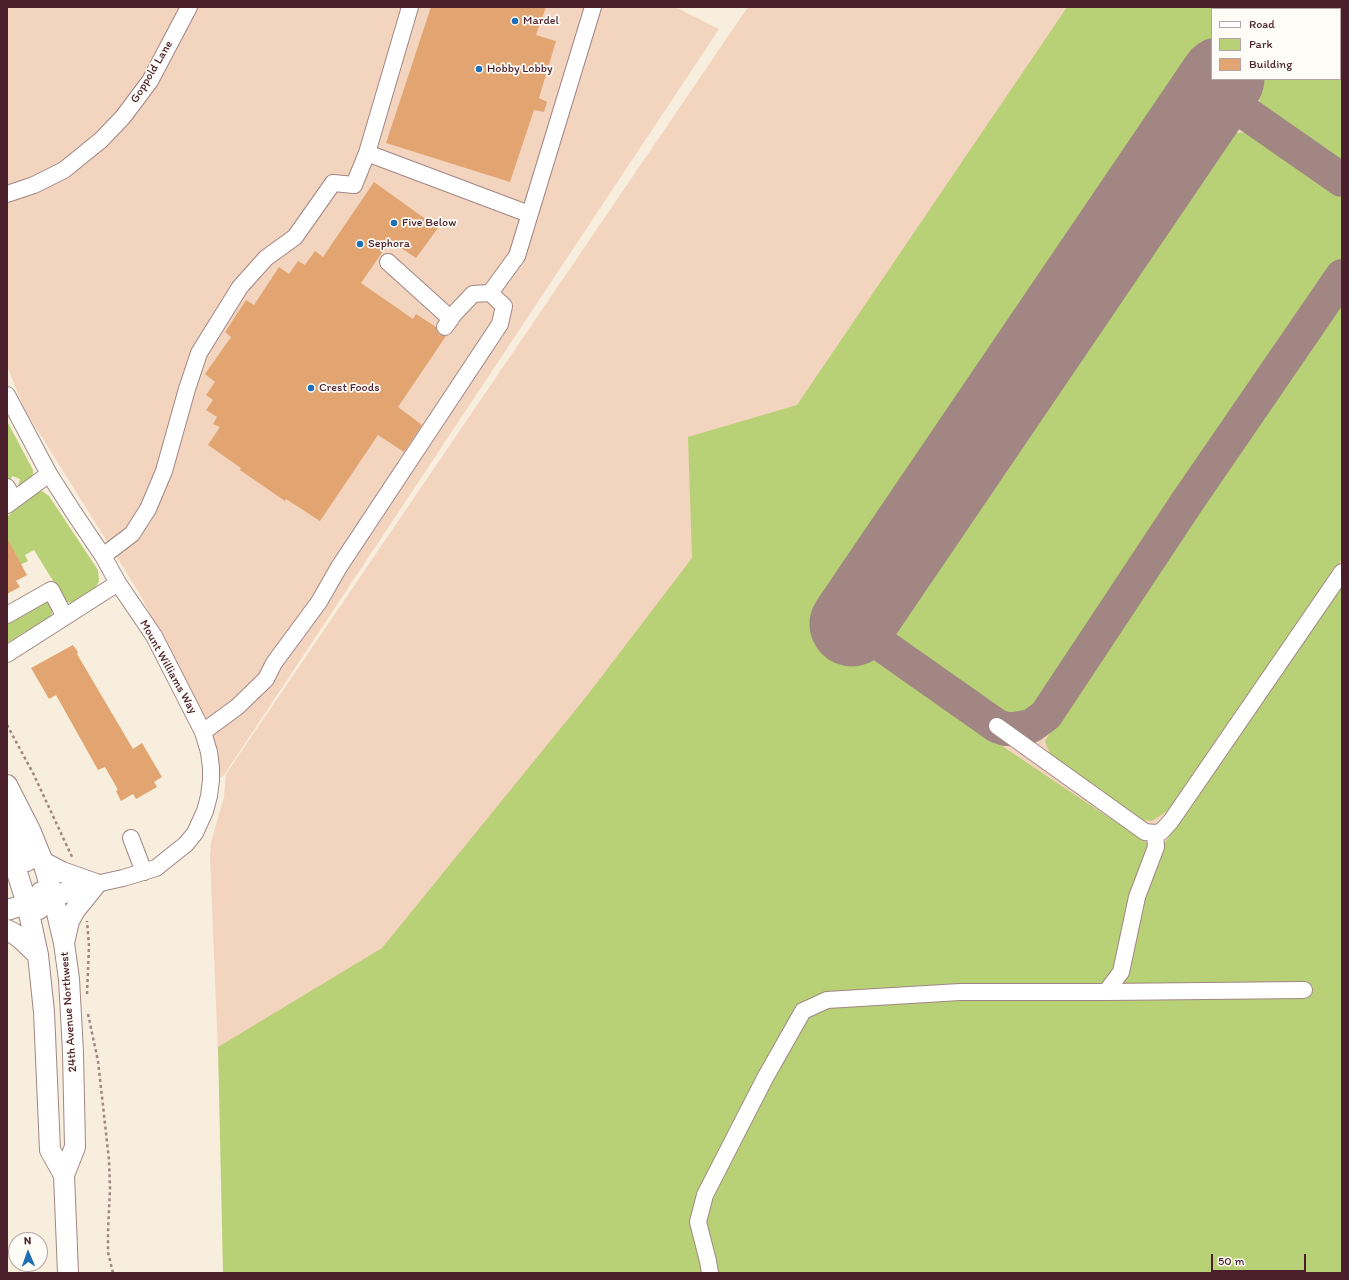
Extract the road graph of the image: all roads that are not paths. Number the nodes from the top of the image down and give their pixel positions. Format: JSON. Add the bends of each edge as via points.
{"nodes":[{"id":1,"x":190,"y":7,"type":"edge"},
{"id":2,"x":410,"y":7,"type":"edge"},
{"id":3,"x":593,"y":7,"type":"edge"},
{"id":4,"x":367,"y":153,"type":"junction"},
{"id":5,"x":7,"y":194,"type":"edge"},
{"id":6,"x":529,"y":214,"type":"junction"},
{"id":7,"x":388,"y":262,"type":"dead end"},
{"id":8,"x":490,"y":293,"type":"junction"},
{"id":9,"x":7,"y":395,"type":"edge"},
{"id":10,"x":49,"y":474,"type":"junction"},
{"id":11,"x":9,"y":497,"type":"edge"},
{"id":12,"x":103,"y":556,"type":"junction"},
{"id":13,"x":1342,"y":572,"type":"edge"},
{"id":14,"x":118,"y":583,"type":"junction"},
{"id":15,"x":7,"y":615,"type":"edge"},
{"id":16,"x":65,"y":617,"type":"junction"},
{"id":17,"x":7,"y":654,"type":"edge"},
{"id":18,"x":997,"y":726,"type":"dead end"},
{"id":19,"x":203,"y":732,"type":"junction"},
{"id":20,"x":7,"y":785,"type":"edge"},
{"id":21,"x":7,"y":814,"type":"edge"},
{"id":22,"x":1155,"y":833,"type":"junction"},
{"id":23,"x":131,"y":838,"type":"dead end"},
{"id":24,"x":9,"y":861,"type":"edge"},
{"id":25,"x":43,"y":862,"type":"junction"},
{"id":26,"x":144,"y":872,"type":"junction"},
{"id":27,"x":96,"y":884,"type":"junction"},
{"id":28,"x":53,"y":896,"type":"junction"},
{"id":29,"x":28,"y":904,"type":"junction"},
{"id":30,"x":7,"y":910,"type":"edge"},
{"id":31,"x":7,"y":930,"type":"edge"},
{"id":32,"x":64,"y":943,"type":"junction"},
{"id":33,"x":38,"y":955,"type":"junction"},
{"id":34,"x":1304,"y":990,"type":"dead end"},
{"id":35,"x":1106,"y":992,"type":"junction"},
{"id":36,"x":73,"y":1052,"type":"junction"},
{"id":37,"x":64,"y":1176,"type":"junction"},
{"id":38,"x":67,"y":1272,"type":"edge"},
{"id":39,"x":710,"y":1273,"type":"edge"}],
"edges":[{"from":1,"to":5,"type":"street","name":"Goppold Lane","via":[[150,81],[106,136],[64,170],[34,185]]},
{"from":2,"to":4,"type":"street"},
{"from":3,"to":6,"type":"street"},
{"from":4,"to":6,"type":"street"},
{"from":4,"to":12,"type":"street","via":[[354,185],[333,183],[295,236],[266,258],[240,287],[198,354],[164,471],[148,509],[132,534]]},
{"from":6,"to":8,"type":"street","via":[[517,256]]},
{"from":7,"to":8,"type":"street","via":[[448,323],[473,294]]},
{"from":8,"to":19,"type":"street","via":[[504,306],[500,324],[339,567],[319,602],[274,663],[266,679],[237,707]]},
{"from":9,"to":10,"type":"street","name":"Mount Williams Way"},
{"from":10,"to":11,"type":"street"},
{"from":10,"to":12,"type":"street","name":"Mount Williams Way"},
{"from":12,"to":14,"type":"street","name":"Mount Williams Way"},
{"from":13,"to":22,"type":"street","via":[[1172,821],[1161,832]]},
{"from":14,"to":16,"type":"street"},
{"from":14,"to":19,"type":"street","name":"Mount Williams Way","via":[[154,636]]},
{"from":15,"to":16,"type":"street","via":[[51,590]]},
{"from":16,"to":17,"type":"street"},
{"from":18,"to":22,"type":"street","via":[[1145,832]]},
{"from":19,"to":26,"type":"street","name":"Mount Williams Way","via":[[211,768],[205,811],[195,833],[186,844],[156,868]]},
{"from":20,"to":25,"type":"main road","name":"24th Avenue Northwest"},
{"from":21,"to":28,"type":"main road","via":[[38,888],[44,895]]},
{"from":22,"to":35,"type":"street","via":[[1156,847],[1138,897],[1122,972]]},
{"from":23,"to":26,"type":"street"},
{"from":24,"to":29,"type":"main road","name":"24th Avenue Northwest"},
{"from":25,"to":27,"type":"main road"},
{"from":25,"to":28,"type":"main road","name":"24th Avenue Northwest"},
{"from":26,"to":27,"type":"street","name":"Mount Williams Way"},
{"from":27,"to":28,"type":"main road"},
{"from":27,"to":32,"type":"main road","via":[[75,910]]},
{"from":28,"to":32,"type":"main road","name":"24th Avenue Northwest"},
{"from":29,"to":30,"type":"main road"},
{"from":29,"to":33,"type":"main road","name":"24th Avenue Northwest"},
{"from":29,"to":36,"type":"main road","via":[[40,910],[46,924],[57,1004]]},
{"from":31,"to":33,"type":"main road"},
{"from":32,"to":36,"type":"main road","name":"24th Avenue Northwest"},
{"from":33,"to":37,"type":"main road","name":"24th Avenue Northwest","via":[[44,1012],[50,1150]]},
{"from":34,"to":35,"type":"street"},
{"from":35,"to":39,"type":"street","via":[[960,992],[826,1000],[803,1011],[765,1078],[705,1195],[698,1222]]},
{"from":36,"to":37,"type":"main road","name":"24th Avenue Northwest","via":[[75,1147]]},
{"from":37,"to":38,"type":"main road","name":"24th Avenue Northwest"}]}
